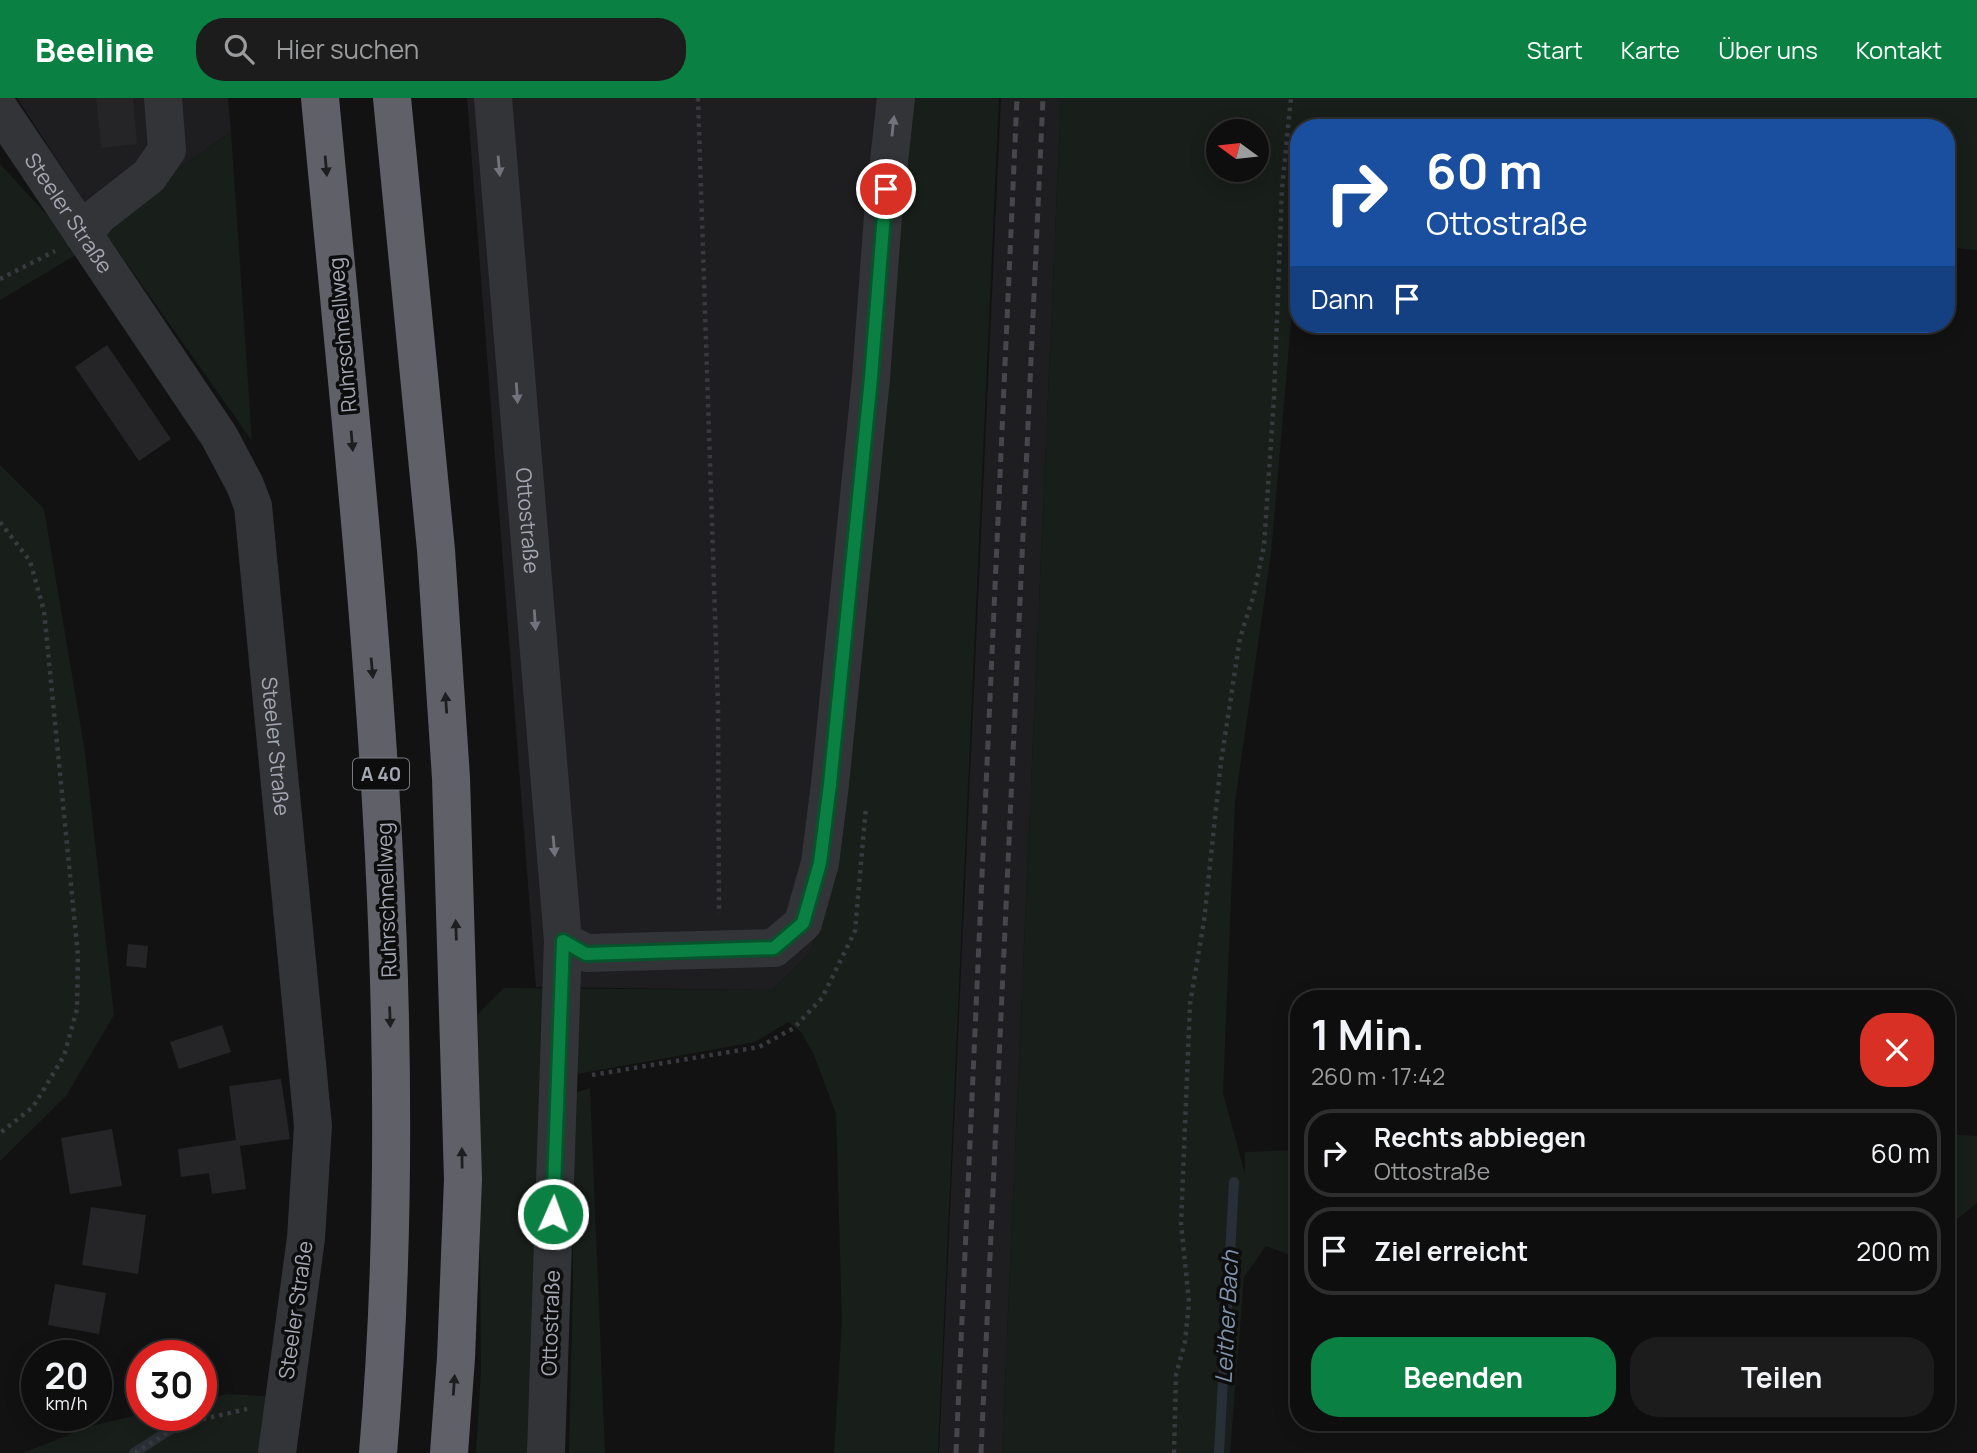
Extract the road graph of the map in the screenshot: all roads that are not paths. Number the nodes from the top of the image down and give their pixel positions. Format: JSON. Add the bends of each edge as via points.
{"nodes":[{"id":1,"x":163,"y":98,"type":"edge"},
{"id":2,"x":320,"y":98,"type":"edge"},
{"id":3,"x":392,"y":98,"type":"edge"},
{"id":4,"x":493,"y":98,"type":"edge"},
{"id":5,"x":896,"y":98,"type":"edge"},
{"id":6,"x":0,"y":110,"type":"edge"},
{"id":7,"x":83,"y":234,"type":"junction"},
{"id":8,"x":563,"y":941,"type":"junction"},
{"id":9,"x":277,"y":1453,"type":"edge"},
{"id":10,"x":378,"y":1453,"type":"edge"},
{"id":11,"x":449,"y":1453,"type":"edge"},
{"id":12,"x":546,"y":1453,"type":"edge"}],
"edges":[{"from":1,"to":7,"type":"street","via":[[167,150],[149,176],[99,215]]},
{"from":2,"to":10,"type":"highway","name":"Ruhrschnellweg","number":"A 40","one_way":true,"via":[[382,784],[391,1023],[391,1178]]},
{"from":11,"to":3,"type":"highway","one_way":true,"via":[[463,1178],[451,778],[436,550]]},
{"from":4,"to":8,"type":"street","name":"Ottostraße","one_way":true},
{"from":8,"to":5,"type":"street","one_way":true,"via":[[586,954],[774,948],[803,923],[820,863],[839,705]]},
{"from":6,"to":7,"type":"street","name":"Steeler Straße"},
{"from":7,"to":9,"type":"street","name":"Steeler Straße","via":[[219,436],[253,506],[313,1126],[306,1238]]},
{"from":8,"to":12,"type":"street","name":"Ottostraße"}]}
